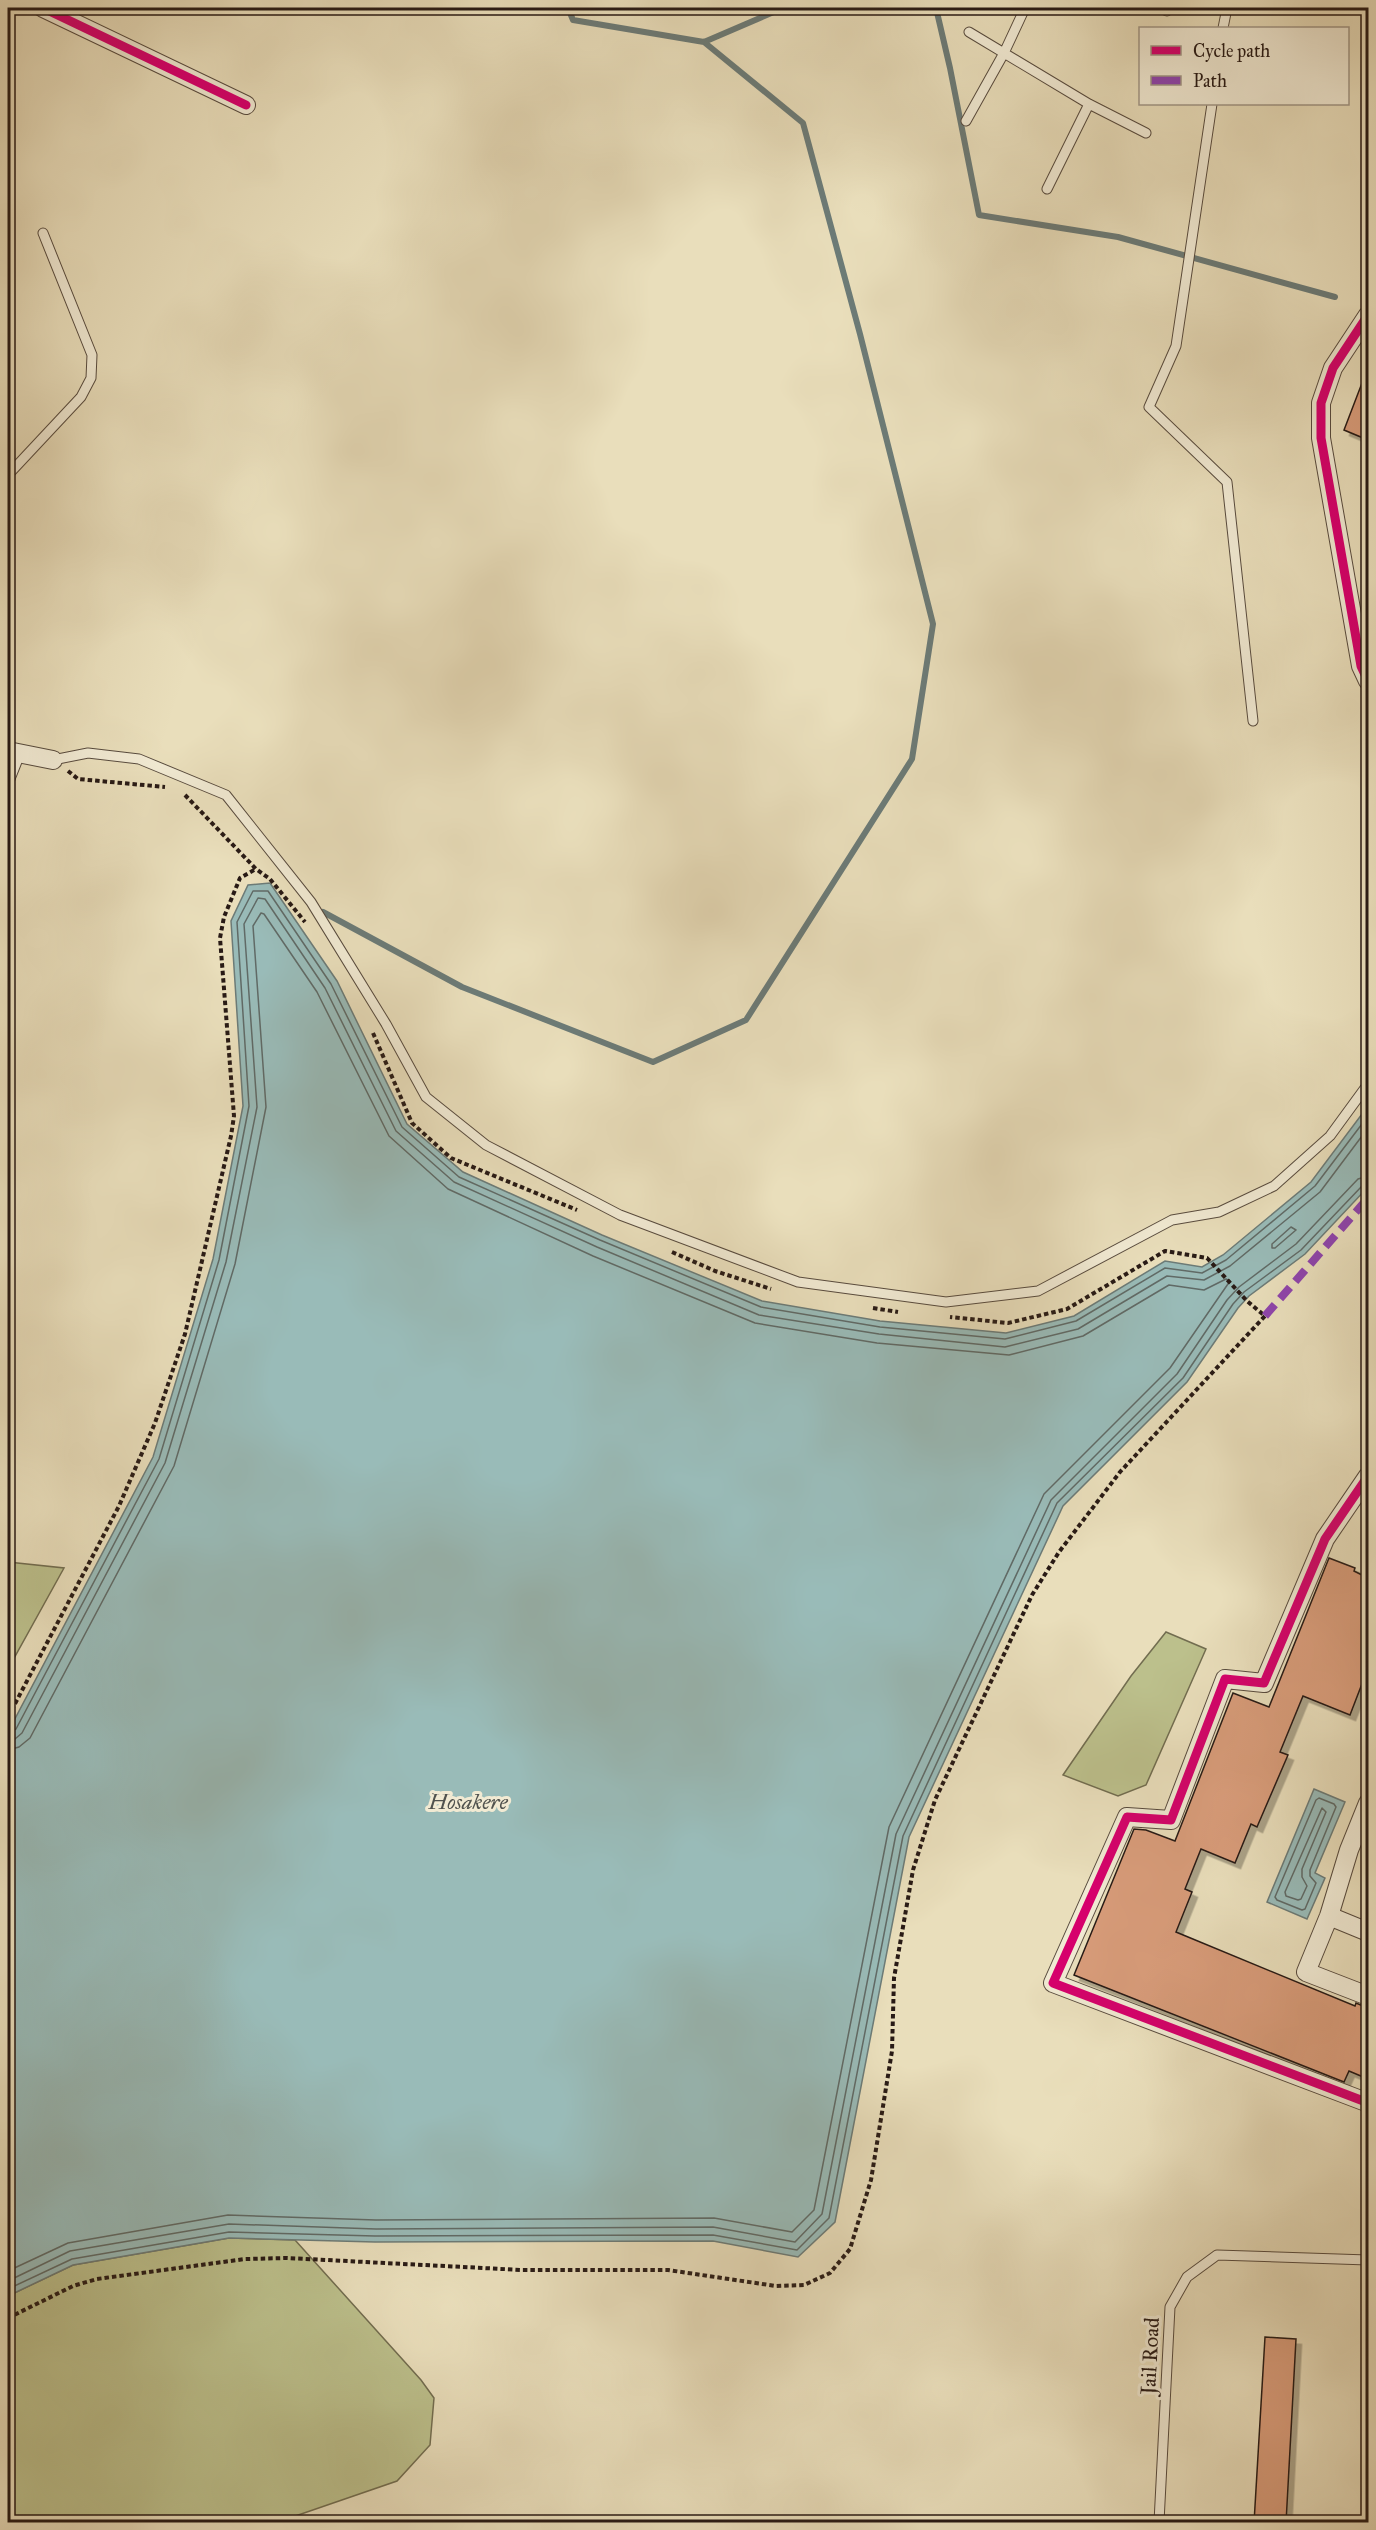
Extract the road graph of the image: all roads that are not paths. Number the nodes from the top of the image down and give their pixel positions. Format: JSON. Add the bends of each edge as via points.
{"nodes":[{"id":1,"x":43,"y":8,"type":"edge"},
{"id":2,"x":1025,"y":8,"type":"edge"},
{"id":3,"x":1227,"y":8,"type":"edge"},
{"id":4,"x":1223,"y":27,"type":"edge"},
{"id":5,"x":969,"y":32,"type":"dead end"},
{"id":6,"x":1004,"y":53,"type":"junction"},
{"id":7,"x":1089,"y":104,"type":"junction"},
{"id":8,"x":246,"y":105,"type":"dead end"},
{"id":9,"x":1212,"y":105,"type":"edge"},
{"id":10,"x":966,"y":121,"type":"dead end"},
{"id":11,"x":1146,"y":133,"type":"dead end"},
{"id":12,"x":1047,"y":189,"type":"dead end"},
{"id":13,"x":44,"y":233,"type":"dead end"},
{"id":14,"x":1368,"y":315,"type":"edge"},
{"id":15,"x":8,"y":475,"type":"edge"},
{"id":16,"x":1368,"y":681,"type":"edge"},
{"id":17,"x":1253,"y":722,"type":"dead end"},
{"id":18,"x":14,"y":752,"type":"edge"},
{"id":19,"x":53,"y":760,"type":"joint"},
{"id":20,"x":8,"y":784,"type":"edge"},
{"id":21,"x":1368,"y":1084,"type":"edge"},
{"id":22,"x":1368,"y":1476,"type":"edge"},
{"id":23,"x":1368,"y":1803,"type":"edge"},
{"id":24,"x":1329,"y":1916,"type":"junction"},
{"id":25,"x":1368,"y":1932,"type":"edge"},
{"id":26,"x":1368,"y":1996,"type":"edge"},
{"id":27,"x":1368,"y":2102,"type":"edge"},
{"id":28,"x":1368,"y":2260,"type":"edge"},
{"id":29,"x":1159,"y":2523,"type":"edge"}],
"edges":[{"from":1,"to":8,"type":"street"},
{"from":2,"to":6,"type":"lane"},
{"from":3,"to":4,"type":"lane"},
{"from":5,"to":6,"type":"lane"},
{"from":6,"to":7,"type":"lane"},
{"from":6,"to":10,"type":"lane"},
{"from":7,"to":11,"type":"lane"},
{"from":7,"to":12,"type":"lane"},
{"from":9,"to":17,"type":"lane","via":[[1176,346],[1149,407],[1227,482]]},
{"from":13,"to":15,"type":"lane","via":[[92,355],[91,378],[81,396]]},
{"from":14,"to":16,"type":"street","via":[[1333,368],[1321,403],[1320,438],[1361,666]]},
{"from":18,"to":19,"type":"street"},
{"from":18,"to":20,"type":"lane"},
{"from":19,"to":21,"type":"lane","via":[[88,753],[138,759],[226,795],[311,902],[426,1097],[486,1145],[620,1215],[798,1282],[946,1302],[1038,1292],[1172,1220],[1219,1212],[1274,1186],[1330,1136]]},
{"from":22,"to":27,"type":"street","via":[[1325,1539],[1264,1683],[1225,1678],[1171,1820],[1127,1817],[1053,1983]]},
{"from":23,"to":24,"type":"street"},
{"from":24,"to":25,"type":"street"},
{"from":24,"to":26,"type":"street","via":[[1306,1972]]},
{"from":28,"to":29,"type":"lane","name":"Jail Road","via":[[1217,2255],[1187,2277],[1170,2307]]}]}
